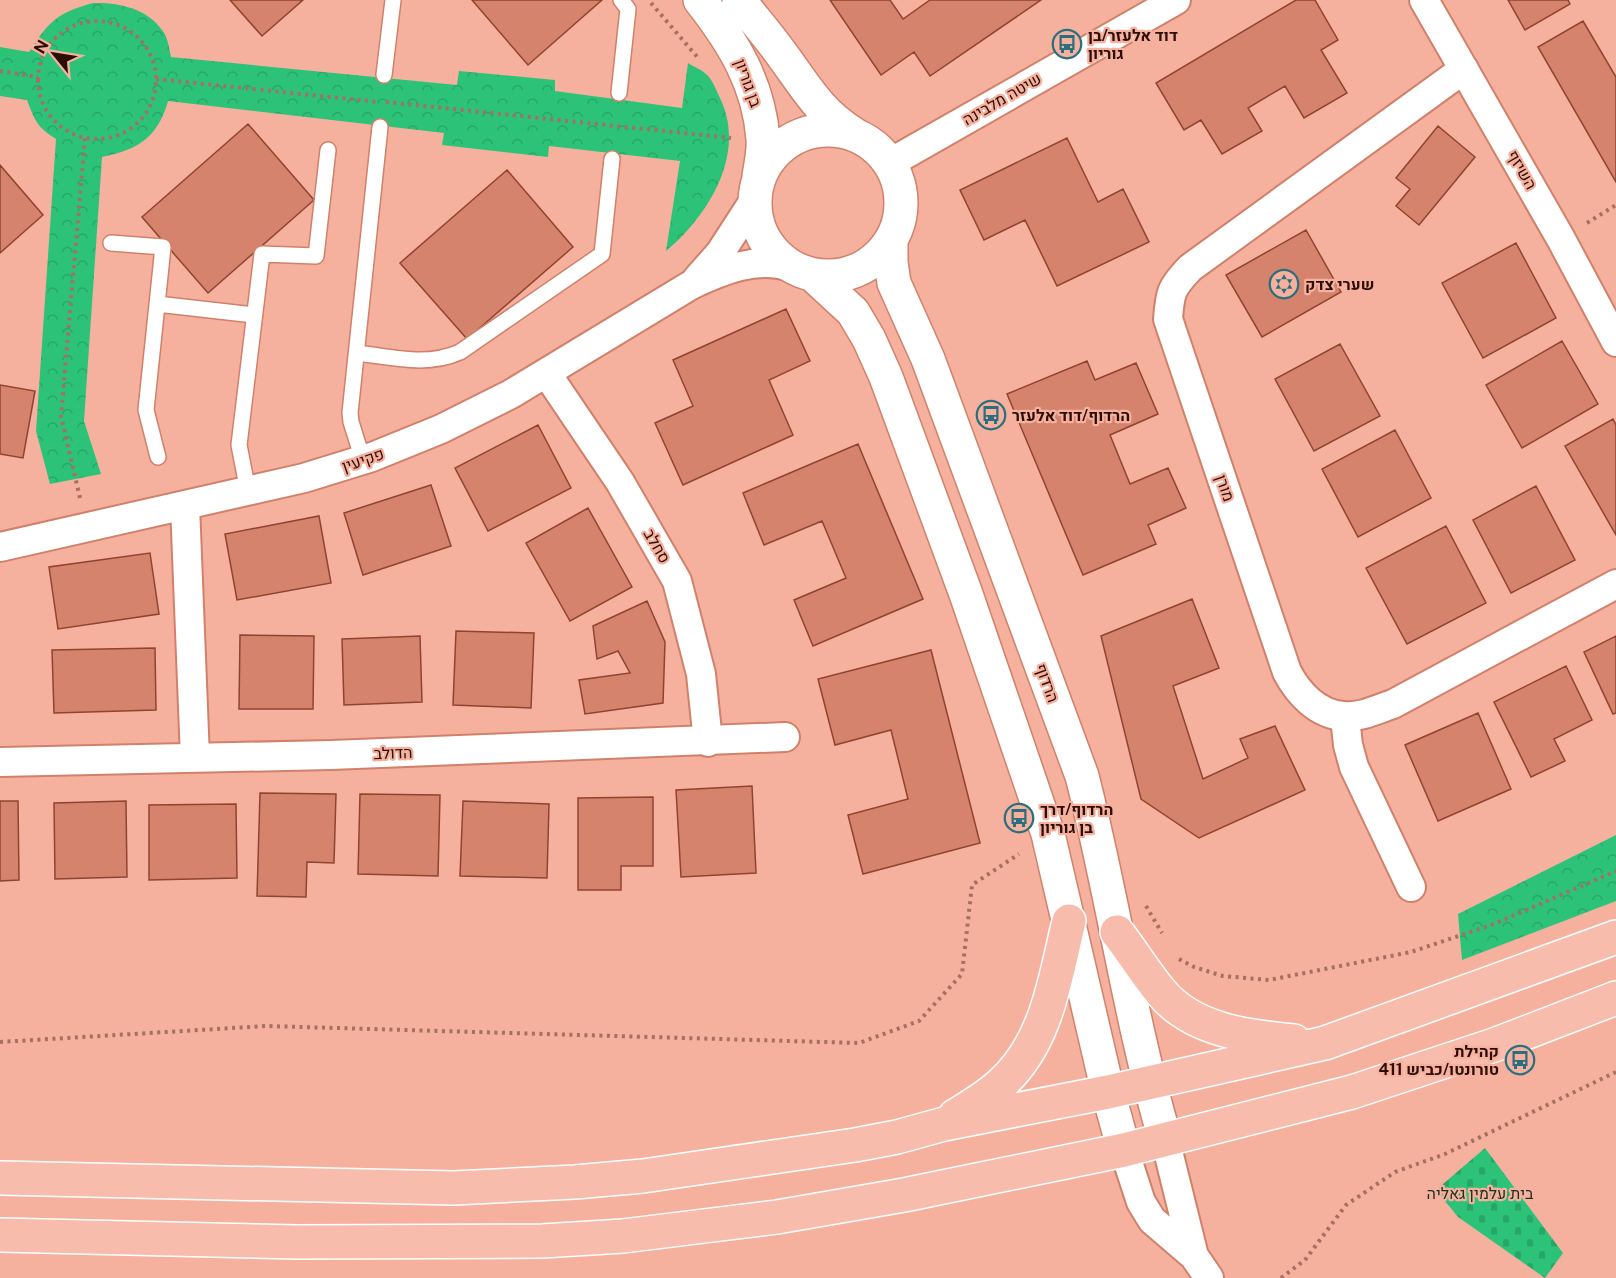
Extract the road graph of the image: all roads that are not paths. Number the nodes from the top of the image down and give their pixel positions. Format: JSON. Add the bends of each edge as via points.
{"nodes":[{"id":1,"x":393,"y":0,"type":"edge"},
{"id":2,"x":621,"y":0,"type":"edge"},
{"id":3,"x":700,"y":0,"type":"edge"},
{"id":4,"x":739,"y":0,"type":"edge"},
{"id":5,"x":1176,"y":0,"type":"edge"},
{"id":6,"x":1424,"y":0,"type":"edge"},
{"id":7,"x":1464,"y":69,"type":"junction"},
{"id":8,"x":384,"y":75,"type":"dead end"},
{"id":9,"x":619,"y":93,"type":"dead end"},
{"id":10,"x":380,"y":128,"type":"dead end"},
{"id":11,"x":854,"y":134,"type":"junction"},
{"id":12,"x":328,"y":150,"type":"dead end"},
{"id":13,"x":612,"y":159,"type":"dead end"},
{"id":14,"x":890,"y":163,"type":"junction"},
{"id":15,"x":757,"y":188,"type":"junction"},
{"id":16,"x":891,"y":240,"type":"junction"},
{"id":17,"x":111,"y":243,"type":"dead end"},
{"id":18,"x":802,"y":271,"type":"junction"},
{"id":19,"x":691,"y":285,"type":"junction"},
{"id":20,"x":157,"y":304,"type":"junction"},
{"id":21,"x":254,"y":315,"type":"junction"},
{"id":22,"x":1616,"y":342,"type":"edge"},
{"id":23,"x":357,"y":353,"type":"junction"},
{"id":24,"x":547,"y":374,"type":"junction"},
{"id":25,"x":158,"y":457,"type":"dead end"},
{"id":26,"x":363,"y":460,"type":"junction"},
{"id":27,"x":248,"y":491,"type":"junction"},
{"id":28,"x":185,"y":505,"type":"junction"},
{"id":29,"x":0,"y":547,"type":"edge"},
{"id":30,"x":1616,"y":584,"type":"edge"},
{"id":31,"x":1344,"y":717,"type":"junction"},
{"id":32,"x":785,"y":737,"type":"dead end"},
{"id":33,"x":708,"y":742,"type":"junction"},
{"id":34,"x":195,"y":758,"type":"junction"},
{"id":35,"x":0,"y":762,"type":"edge"},
{"id":36,"x":1411,"y":887,"type":"dead end"},
{"id":37,"x":1069,"y":921,"type":"junction"},
{"id":38,"x":1118,"y":932,"type":"junction"},
{"id":39,"x":1616,"y":937,"type":"edge"},
{"id":40,"x":1616,"y":998,"type":"edge"},
{"id":41,"x":1325,"y":1043,"type":"junction"},
{"id":42,"x":1148,"y":1081,"type":"junction"},
{"id":43,"x":1108,"y":1092,"type":"junction"},
{"id":44,"x":944,"y":1124,"type":"junction"},
{"id":45,"x":1165,"y":1139,"type":"junction"},
{"id":46,"x":1124,"y":1150,"type":"junction"},
{"id":47,"x":0,"y":1178,"type":"edge"},
{"id":48,"x":0,"y":1235,"type":"edge"},
{"id":49,"x":1201,"y":1267,"type":"edge"}],
"edges":[{"from":1,"to":8,"type":"lane"},
{"from":2,"to":9,"type":"lane","via":[[628,9]]},
{"from":3,"to":15,"type":"street","name":"בן גוריון","via":[[726,34],[750,78],[763,141]]},
{"from":4,"to":11,"type":"street","via":[[821,108]]},
{"from":5,"to":14,"type":"street","name":"שיטה מלבינה"},
{"from":6,"to":7,"type":"street","name":"השיזף"},
{"from":7,"to":22,"type":"street","name":"השיזף"},
{"from":7,"to":31,"type":"street","name":"מורן","via":[[1190,268],[1174,284],[1170,299],[1168,319],[1287,672],[1295,688],[1309,701]]},
{"from":10,"to":23,"type":"lane"},
{"from":11,"to":14,"type":"street","via":[[874,146]]},
{"from":11,"to":15,"type":"street","via":[[820,129],[798,135],[771,156]]},
{"from":12,"to":21,"type":"lane","via":[[316,256],[262,254]]},
{"from":13,"to":23,"type":"lane","via":[[602,254],[445,359],[429,361]]},
{"from":14,"to":16,"type":"street","via":[[902,195],[900,217]]},
{"from":15,"to":18,"type":"street","via":[[755,211],[761,233],[773,252]]},
{"from":15,"to":19,"type":"street","name":"פקיעין","via":[[720,254]]},
{"from":16,"to":18,"type":"street","via":[[877,258],[858,270],[836,276]]},
{"from":16,"to":38,"type":"street","name":"הרדוף","via":[[894,282],[928,359],[1082,776]]},
{"from":17,"to":20,"type":"lane","via":[[163,247]]},
{"from":18,"to":19,"type":"street","name":"פקיעין","via":[[776,262],[746,265]]},
{"from":18,"to":37,"type":"street","via":[[853,312],[886,377],[1048,834]]},
{"from":19,"to":24,"type":"street","name":"פקיעין"},
{"from":20,"to":21,"type":"lane"},
{"from":20,"to":25,"type":"lane","via":[[146,410]]},
{"from":21,"to":27,"type":"lane","via":[[239,445]]},
{"from":23,"to":26,"type":"lane","via":[[351,422]]},
{"from":24,"to":26,"type":"street","name":"פקיעין","via":[[449,425]]},
{"from":24,"to":33,"type":"street","name":"סחלב","via":[[620,482],[677,582],[701,674]]},
{"from":26,"to":27,"type":"street","name":"פקיעין"},
{"from":27,"to":28,"type":"street","name":"פקיעין"},
{"from":28,"to":29,"type":"street","name":"פקיעין"},
{"from":28,"to":34,"type":"street"},
{"from":30,"to":31,"type":"street","via":[[1393,704]]},
{"from":31,"to":36,"type":"street","via":[[1354,767]]},
{"from":32,"to":33,"type":"street","name":"הדולב"},
{"from":33,"to":34,"type":"street","name":"הדולב"},
{"from":34,"to":35,"type":"street","name":"הדולב"},
{"from":37,"to":43,"type":"street"},
{"from":37,"to":44,"type":"main road","via":[[1043,1021],[1031,1047],[1000,1085]]},
{"from":38,"to":41,"type":"main road","via":[[1161,992],[1186,1014],[1234,1033]]},
{"from":38,"to":42,"type":"street","name":"הרדוף"},
{"from":39,"to":41,"type":"main road"},
{"from":40,"to":45,"type":"main road","via":[[1494,1045],[1352,1092]]},
{"from":41,"to":42,"type":"main road"},
{"from":42,"to":43,"type":"main road"},
{"from":42,"to":45,"type":"street","name":"הרדוף"},
{"from":43,"to":44,"type":"main road"},
{"from":43,"to":46,"type":"street"},
{"from":44,"to":47,"type":"main road","via":[[855,1145],[666,1172],[529,1184],[454,1188]]},
{"from":45,"to":46,"type":"main road"},
{"from":45,"to":49,"type":"street"},
{"from":46,"to":48,"type":"main road","via":[[777,1217],[623,1236],[542,1241],[297,1242]]},
{"from":46,"to":49,"type":"street","via":[[1141,1202],[1152,1220]]}]}
